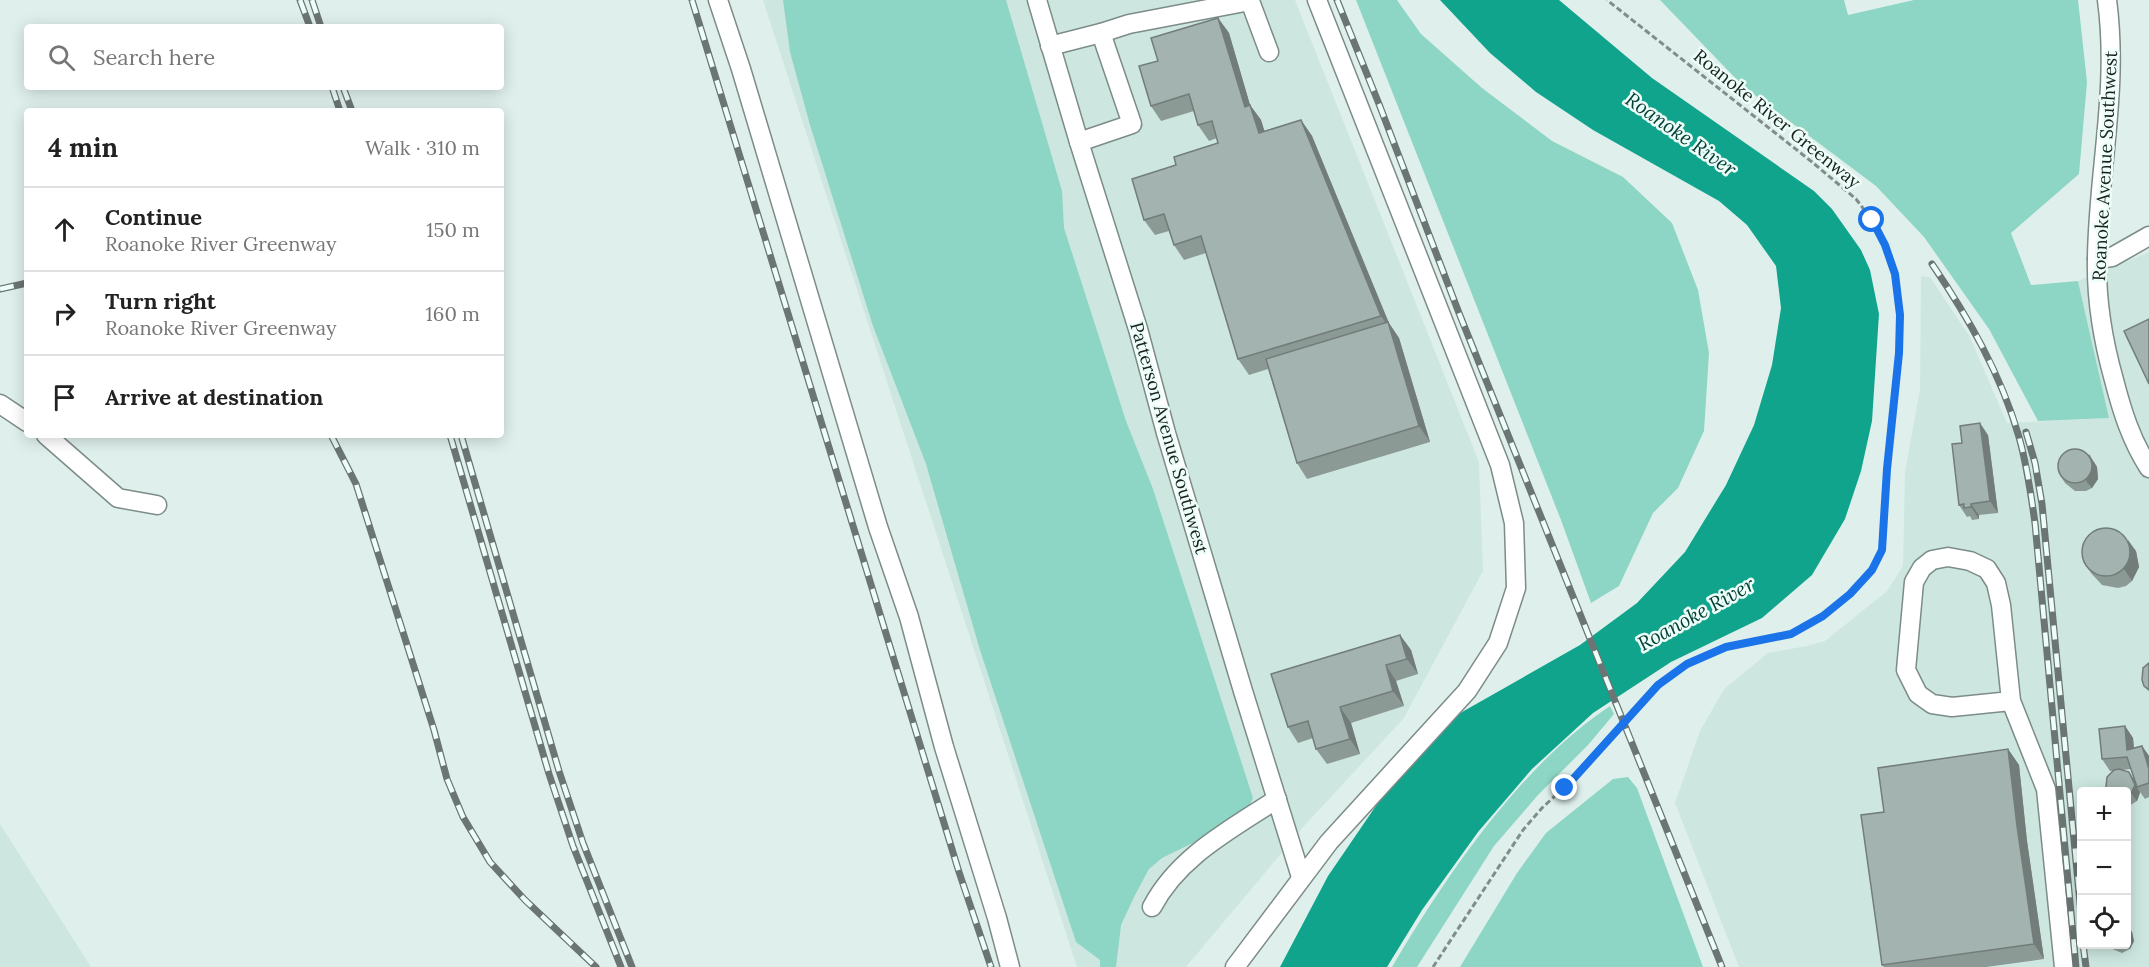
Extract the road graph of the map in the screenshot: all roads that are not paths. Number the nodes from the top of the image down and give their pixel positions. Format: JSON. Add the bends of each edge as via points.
{"nodes":[{"id":1,"x":718,"y":0,"type":"edge"},
{"id":2,"x":1037,"y":0,"type":"edge"},
{"id":3,"x":1317,"y":0,"type":"edge"},
{"id":4,"x":2107,"y":0,"type":"edge"},
{"id":5,"x":1101,"y":33,"type":"junction"},
{"id":6,"x":1050,"y":46,"type":"junction"},
{"id":7,"x":1269,"y":52,"type":"dead end"},
{"id":8,"x":1079,"y":142,"type":"junction"},
{"id":9,"x":2149,"y":236,"type":"edge"},
{"id":10,"x":2097,"y":259,"type":"junction"},
{"id":11,"x":0,"y":404,"type":"edge"},
{"id":12,"x":24,"y":420,"type":"edge"},
{"id":13,"x":49,"y":438,"type":"edge"},
{"id":14,"x":2149,"y":468,"type":"edge"},
{"id":15,"x":157,"y":505,"type":"dead end"},
{"id":16,"x":2011,"y":701,"type":"junction"},
{"id":17,"x":1277,"y":799,"type":"junction"},
{"id":18,"x":1301,"y":877,"type":"junction"},
{"id":19,"x":1152,"y":907,"type":"dead end"},
{"id":20,"x":1010,"y":967,"type":"edge"},
{"id":21,"x":1235,"y":967,"type":"edge"},
{"id":22,"x":2064,"y":967,"type":"edge"}],
"edges":[{"from":1,"to":20,"type":"street","via":[[909,617]]},
{"from":2,"to":6,"type":"street","name":"Patterson Avenue Southwest"},
{"from":3,"to":18,"type":"street","via":[[1500,465],[1514,523],[1516,588],[1498,643],[1467,691]]},
{"from":4,"to":10,"type":"street","name":"Roanoke Avenue Southwest","via":[[2111,99]]},
{"from":5,"to":6,"type":"street"},
{"from":5,"to":7,"type":"street","via":[[1250,1]]},
{"from":5,"to":8,"type":"street","via":[[1132,124]]},
{"from":6,"to":8,"type":"street","name":"Patterson Avenue Southwest"},
{"from":8,"to":17,"type":"street","name":"Patterson Avenue Southwest"},
{"from":9,"to":10,"type":"street","via":[[2112,257]]},
{"from":10,"to":14,"type":"street","name":"Roanoke Avenue Southwest","via":[[2100,315],[2109,363],[2130,432]]},
{"from":11,"to":12,"type":"street"},
{"from":13,"to":15,"type":"street","via":[[118,498]]},
{"from":16,"to":16,"type":"street","via":[[1996,583],[1987,569],[1970,561],[1948,557],[1932,560],[1914,582],[1906,670],[1918,694],[1932,704],[1952,707]]},
{"from":16,"to":22,"type":"street","via":[[2046,789]]},
{"from":17,"to":18,"type":"street","name":"Patterson Avenue Southwest"},
{"from":17,"to":19,"type":"street","via":[[1187,860]]},
{"from":18,"to":21,"type":"street"}]}
